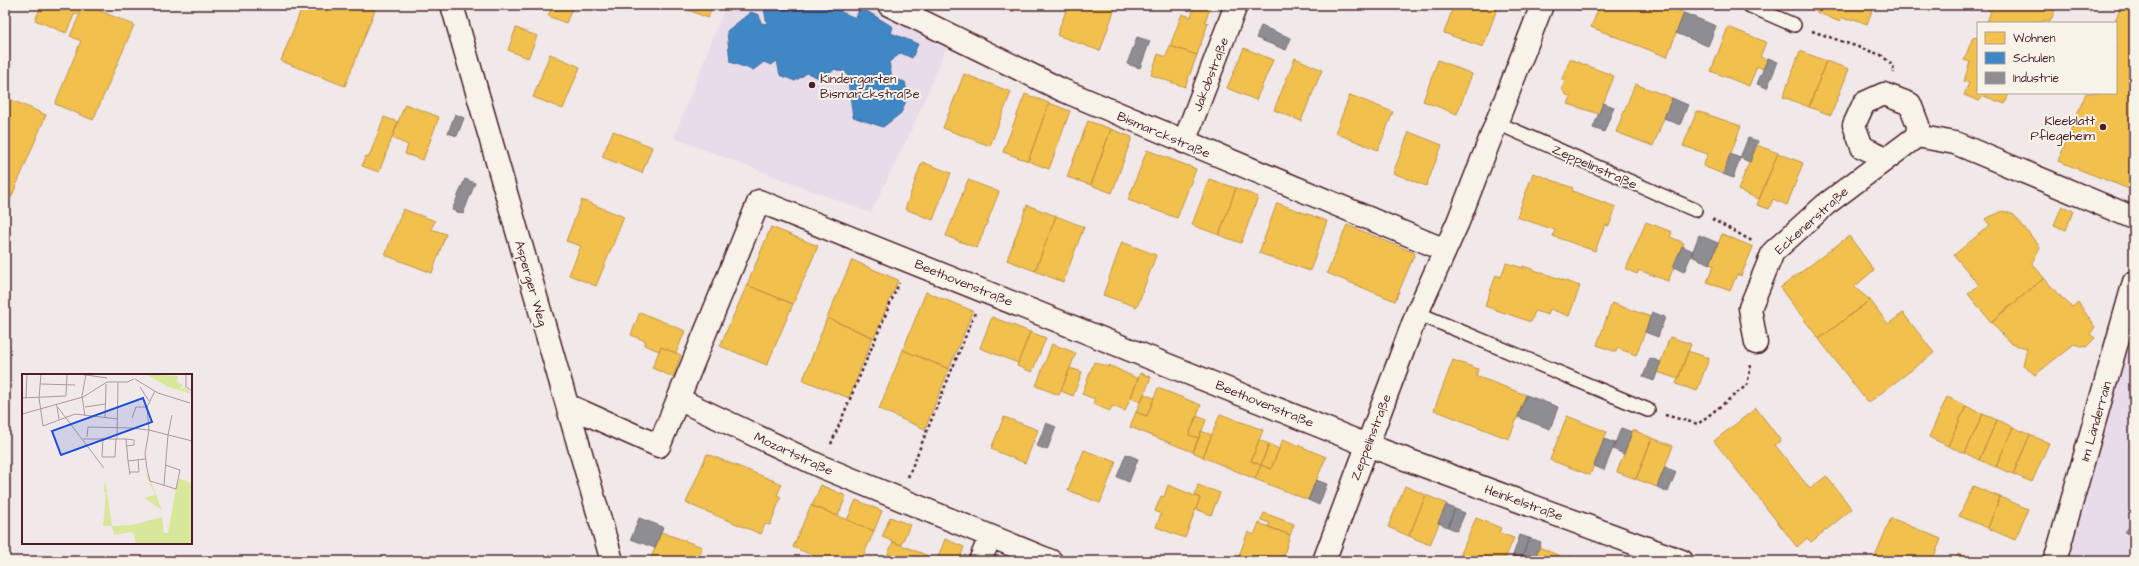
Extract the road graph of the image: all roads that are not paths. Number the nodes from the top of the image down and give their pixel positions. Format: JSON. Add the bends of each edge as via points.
{"nodes":[{"id":1,"x":452,"y":5,"type":"edge"},
{"id":2,"x":889,"y":5,"type":"edge"},
{"id":3,"x":1236,"y":5,"type":"edge"},
{"id":4,"x":1542,"y":5,"type":"edge"},
{"id":5,"x":1748,"y":5,"type":"edge"},
{"id":6,"x":1768,"y":9,"type":"edge"},
{"id":7,"x":1794,"y":25,"type":"road end"},
{"id":8,"x":1495,"y":122,"type":"junction"},
{"id":9,"x":1917,"y":136,"type":"junction"},
{"id":10,"x":1184,"y":142,"type":"junction"},
{"id":11,"x":1886,"y":158,"type":"junction"},
{"id":12,"x":1695,"y":210,"type":"road end"},
{"id":13,"x":2134,"y":218,"type":"edge"},
{"id":14,"x":1445,"y":250,"type":"junction"},
{"id":15,"x":2134,"y":282,"type":"edge"},
{"id":16,"x":1417,"y":313,"type":"junction"},
{"id":17,"x":1756,"y":343,"type":"road end"},
{"id":18,"x":678,"y":399,"type":"junction"},
{"id":19,"x":567,"y":405,"type":"junction"},
{"id":20,"x":1648,"y":410,"type":"road end"},
{"id":21,"x":1367,"y":445,"type":"junction"},
{"id":22,"x":990,"y":537,"type":"junction"},
{"id":23,"x":612,"y":561,"type":"edge"},
{"id":24,"x":980,"y":561,"type":"edge"},
{"id":25,"x":1051,"y":561,"type":"edge"},
{"id":26,"x":1324,"y":561,"type":"edge"},
{"id":27,"x":1682,"y":561,"type":"edge"},
{"id":28,"x":2055,"y":561,"type":"edge"}],
"edges":[{"from":1,"to":19,"type":"street","name":"Asperger Weg"},
{"from":2,"to":10,"type":"street","name":"Bismarckstraße","via":[[1062,90]]},
{"from":3,"to":10,"type":"street","name":"Jakobstraße"},
{"from":4,"to":8,"type":"street","name":"Zeppelinstraße"},
{"from":5,"to":6,"type":"lane"},
{"from":6,"to":7,"type":"lane"},
{"from":8,"to":12,"type":"lane","name":"Zeppelinstraße"},
{"from":8,"to":14,"type":"street","name":"Zeppelinstraße"},
{"from":9,"to":11,"type":"street","name":"Eckenerstraße"},
{"from":9,"to":11,"type":"street","via":[[1918,125],[1910,104],[1884,94],[1864,103],[1854,125],[1862,147]]},
{"from":9,"to":13,"type":"street","via":[[1954,143]]},
{"from":10,"to":14,"type":"street","name":"Bismarckstraße"},
{"from":11,"to":17,"type":"street","name":"Eckenerstraße","via":[[1825,205],[1773,252],[1750,308]]},
{"from":14,"to":16,"type":"street","name":"Zeppelinstraße"},
{"from":15,"to":28,"type":"street","name":"Im Länderrain"},
{"from":16,"to":20,"type":"lane"},
{"from":16,"to":21,"type":"street","name":"Zeppelinstraße"},
{"from":18,"to":19,"type":"street","via":[[659,446]]},
{"from":18,"to":21,"type":"street","name":"Beethovenstraße","via":[[759,201]]},
{"from":18,"to":22,"type":"street","name":"Mozartstraße","via":[[822,467]]},
{"from":19,"to":23,"type":"street","name":"Asperger Weg"},
{"from":21,"to":26,"type":"street","name":"Zeppelinstraße"},
{"from":21,"to":27,"type":"street","name":"Heinkelstraße"},
{"from":22,"to":24,"type":"street"},
{"from":22,"to":25,"type":"street","name":"Mozartstraße"}]}
